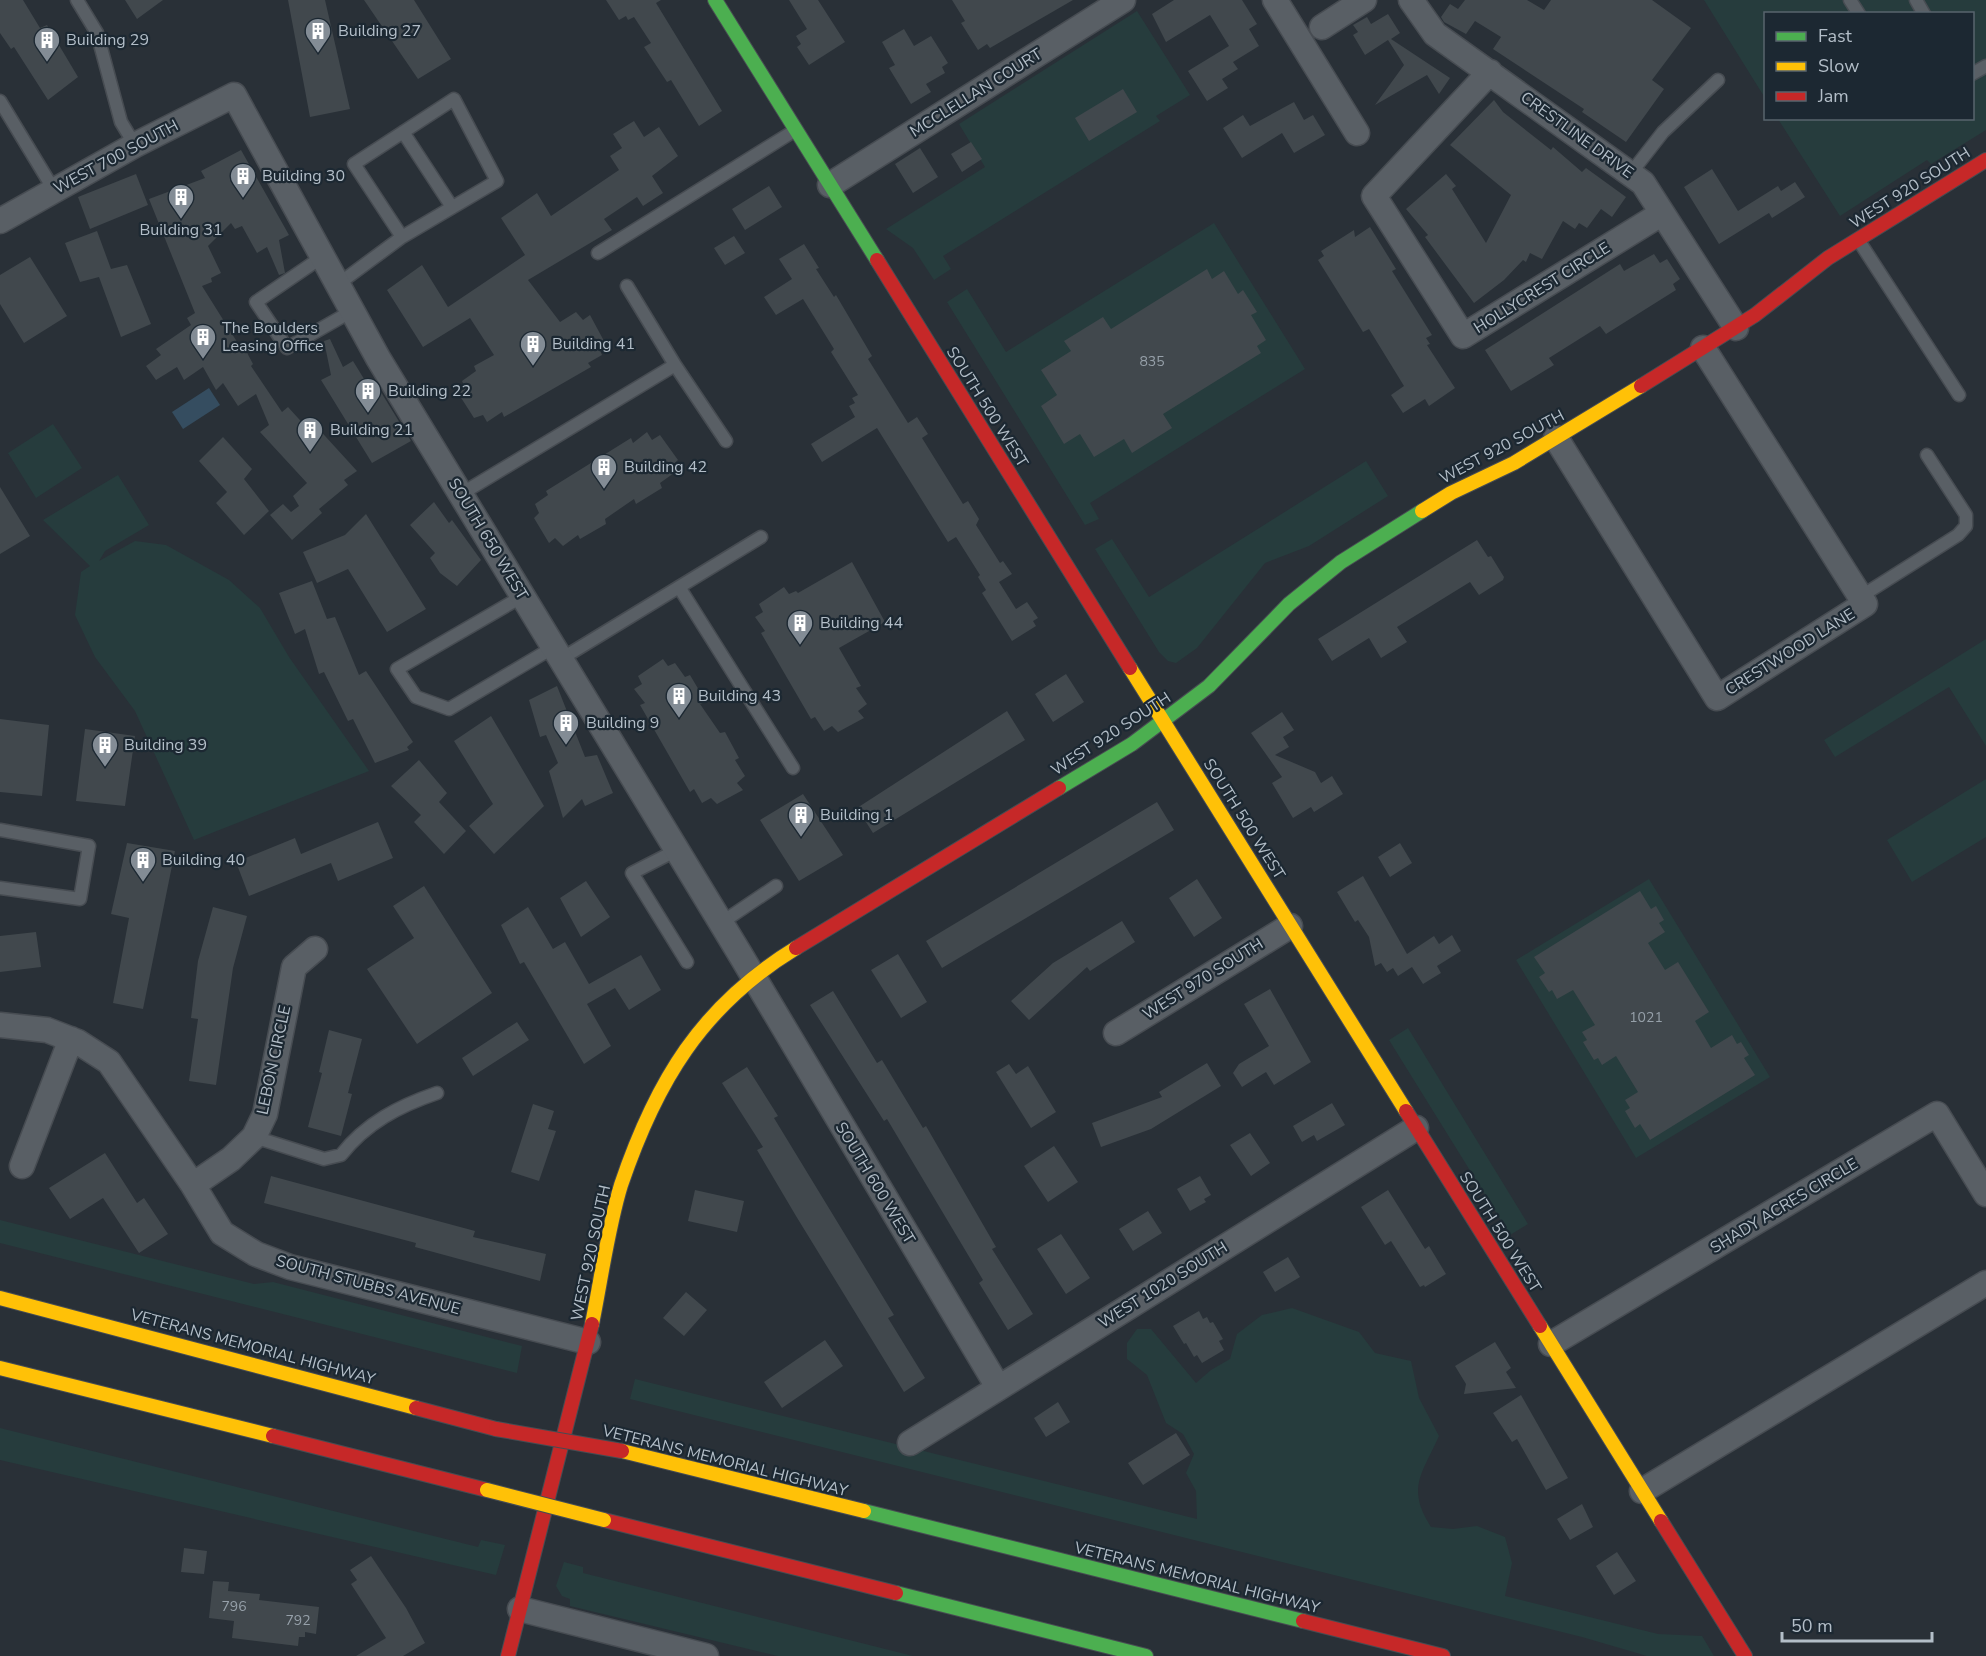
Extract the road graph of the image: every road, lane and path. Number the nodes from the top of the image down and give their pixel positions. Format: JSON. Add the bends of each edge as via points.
{"nodes":[{"id":1,"x":77,"y":0,"type":"edge"},
{"id":2,"x":715,"y":0,"type":"edge"},
{"id":3,"x":1123,"y":0,"type":"edge"},
{"id":4,"x":1275,"y":0,"type":"edge"},
{"id":5,"x":1364,"y":0,"type":"edge"},
{"id":6,"x":1411,"y":0,"type":"edge"},
{"id":7,"x":1322,"y":27,"type":"dead end"},
{"id":8,"x":1490,"y":72,"type":"junction"},
{"id":9,"x":1718,"y":80,"type":"dead end"},
{"id":10,"x":234,"y":95,"type":"joint"},
{"id":11,"x":0,"y":101,"type":"edge"},
{"id":12,"x":795,"y":130,"type":"junction"},
{"id":13,"x":403,"y":132,"type":"junction"},
{"id":14,"x":1357,"y":133,"type":"dead end"},
{"id":15,"x":135,"y":145,"type":"junction"},
{"id":16,"x":1986,"y":160,"type":"edge"},
{"id":17,"x":1631,"y":173,"type":"junction"},
{"id":18,"x":830,"y":185,"type":"junction"},
{"id":19,"x":54,"y":190,"type":"junction"},
{"id":20,"x":452,"y":207,"type":"junction"},
{"id":21,"x":1661,"y":214,"type":"junction"},
{"id":22,"x":0,"y":221,"type":"edge"},
{"id":23,"x":402,"y":237,"type":"junction"},
{"id":24,"x":1858,"y":240,"type":"junction"},
{"id":25,"x":598,"y":253,"type":"dead end"},
{"id":26,"x":322,"y":257,"type":"junction"},
{"id":27,"x":337,"y":285,"type":"junction"},
{"id":28,"x":627,"y":286,"type":"dead end"},
{"id":29,"x":352,"y":311,"type":"junction"},
{"id":30,"x":1736,"y":328,"type":"junction"},
{"id":31,"x":1703,"y":348,"type":"junction"},
{"id":32,"x":675,"y":365,"type":"junction"},
{"id":33,"x":1959,"y":395,"type":"dead end"},
{"id":34,"x":1556,"y":438,"type":"junction"},
{"id":35,"x":726,"y":441,"type":"dead end"},
{"id":36,"x":1927,"y":454,"type":"dead end"},
{"id":37,"x":461,"y":494,"type":"junction"},
{"id":38,"x":761,"y":537,"type":"dead end"},
{"id":39,"x":679,"y":587,"type":"junction"},
{"id":40,"x":523,"y":596,"type":"junction"},
{"id":41,"x":1860,"y":597,"type":"junction"},
{"id":42,"x":557,"y":653,"type":"junction"},
{"id":43,"x":1164,"y":721,"type":"junction"},
{"id":44,"x":794,"y":768,"type":"dead end"},
{"id":45,"x":0,"y":830,"type":"edge"},
{"id":46,"x":677,"y":850,"type":"junction"},
{"id":47,"x":776,"y":886,"type":"dead end"},
{"id":48,"x":0,"y":888,"type":"edge"},
{"id":49,"x":721,"y":923,"type":"junction"},
{"id":50,"x":1290,"y":926,"type":"junction"},
{"id":51,"x":315,"y":949,"type":"dead end"},
{"id":52,"x":687,"y":962,"type":"dead end"},
{"id":53,"x":753,"y":978,"type":"junction"},
{"id":54,"x":0,"y":1025,"type":"edge"},
{"id":55,"x":1116,"y":1033,"type":"dead end"},
{"id":56,"x":71,"y":1039,"type":"junction"},
{"id":57,"x":437,"y":1093,"type":"dead end"},
{"id":58,"x":1416,"y":1128,"type":"junction"},
{"id":59,"x":254,"y":1137,"type":"junction"},
{"id":60,"x":22,"y":1166,"type":"dead end"},
{"id":61,"x":193,"y":1185,"type":"junction"},
{"id":62,"x":1986,"y":1194,"type":"edge"},
{"id":63,"x":1986,"y":1284,"type":"edge"},
{"id":64,"x":0,"y":1298,"type":"edge"},
{"id":65,"x":588,"y":1342,"type":"junction"},
{"id":66,"x":1551,"y":1344,"type":"junction"},
{"id":67,"x":0,"y":1368,"type":"edge"},
{"id":68,"x":998,"y":1387,"type":"junction"},
{"id":69,"x":910,"y":1443,"type":"dead end"},
{"id":70,"x":1642,"y":1491,"type":"junction"},
{"id":71,"x":520,"y":1609,"type":"junction"},
{"id":72,"x":508,"y":1656,"type":"edge"},
{"id":73,"x":706,"y":1656,"type":"edge"},
{"id":74,"x":1146,"y":1656,"type":"edge"},
{"id":75,"x":1443,"y":1656,"type":"edge"},
{"id":76,"x":1745,"y":1656,"type":"edge"}],
"edges":[{"from":1,"to":15,"type":"lane","via":[[97,33],[121,122]]},
{"from":2,"to":12,"type":"main road","name":"SOUTH 500 WEST"},
{"from":3,"to":18,"type":"street","name":"MCCLELLAN COURT"},
{"from":4,"to":14,"type":"street"},
{"from":5,"to":7,"type":"street"},
{"from":6,"to":8,"type":"street","name":"CRESTLINE DRIVE","via":[[1435,34]]},
{"from":8,"to":17,"type":"street","name":"CRESTLINE DRIVE"},
{"from":8,"to":21,"type":"street","name":"HOLLYCREST CIRCLE","via":[[1374,196],[1463,336]]},
{"from":9,"to":17,"type":"lane","via":[[1664,132]]},
{"from":10,"to":15,"type":"street","name":"WEST 700 SOUTH"},
{"from":10,"to":26,"type":"street","name":"SOUTH 650 WEST"},
{"from":11,"to":19,"type":"lane"},
{"from":12,"to":18,"type":"main road","name":"SOUTH 500 WEST"},
{"from":12,"to":25,"type":"lane"},
{"from":13,"to":20,"type":"lane"},
{"from":13,"to":20,"type":"lane","via":[[454,99],[497,181]]},
{"from":13,"to":23,"type":"lane","via":[[354,164]]},
{"from":15,"to":19,"type":"street","name":"WEST 700 SOUTH"},
{"from":16,"to":24,"type":"main road","name":"WEST 920 SOUTH"},
{"from":17,"to":21,"type":"street","name":"CRESTLINE DRIVE"},
{"from":18,"to":43,"type":"main road","name":"SOUTH 500 WEST"},
{"from":19,"to":22,"type":"street","name":"WEST 700 SOUTH"},
{"from":20,"to":23,"type":"lane"},
{"from":21,"to":30,"type":"street","name":"CRESTLINE DRIVE"},
{"from":23,"to":27,"type":"lane"},
{"from":24,"to":30,"type":"main road","name":"WEST 920 SOUTH","via":[[1811,269]]},
{"from":24,"to":33,"type":"lane"},
{"from":26,"to":27,"type":"street","name":"SOUTH 650 WEST"},
{"from":26,"to":29,"type":"lane","via":[[256,302],[287,348]]},
{"from":27,"to":29,"type":"street","name":"SOUTH 650 WEST"},
{"from":28,"to":32,"type":"lane"},
{"from":29,"to":37,"type":"street","name":"SOUTH 650 WEST"},
{"from":30,"to":31,"type":"main road","name":"WEST 920 SOUTH"},
{"from":31,"to":34,"type":"main road","name":"WEST 920 SOUTH"},
{"from":31,"to":41,"type":"street","name":"CRESTWOOD LANE"},
{"from":32,"to":35,"type":"lane"},
{"from":32,"to":37,"type":"lane"},
{"from":34,"to":41,"type":"street","name":"CRESTWOOD LANE","via":[[1718,698],[1865,604]]},
{"from":34,"to":43,"type":"main road","name":"WEST 920 SOUTH","via":[[1451,493],[1324,574],[1289,604],[1226,671]]},
{"from":36,"to":41,"type":"lane","via":[[1966,515],[1966,526],[1958,535]]},
{"from":37,"to":40,"type":"street","name":"SOUTH 650 WEST"},
{"from":38,"to":39,"type":"lane"},
{"from":39,"to":42,"type":"lane"},
{"from":39,"to":44,"type":"lane"},
{"from":40,"to":42,"type":"street","name":"SOUTH 650 WEST"},
{"from":40,"to":42,"type":"lane","via":[[397,669],[416,696],[448,709]]},
{"from":42,"to":46,"type":"street","name":"SOUTH 650 WEST"},
{"from":43,"to":50,"type":"main road","name":"SOUTH 500 WEST"},
{"from":43,"to":53,"type":"main road","name":"WEST 920 SOUTH"},
{"from":45,"to":48,"type":"lane","via":[[89,846],[80,899]]},
{"from":46,"to":49,"type":"street","name":"SOUTH 650 WEST"},
{"from":46,"to":52,"type":"lane","via":[[632,873]]},
{"from":47,"to":49,"type":"lane"},
{"from":49,"to":53,"type":"street","name":"SOUTH 650 WEST"},
{"from":50,"to":55,"type":"street","name":"WEST 970 SOUTH"},
{"from":50,"to":58,"type":"main road","name":"SOUTH 500 WEST"},
{"from":51,"to":59,"type":"street","name":"LEBON CIRCLE","via":[[294,967],[265,1114]]},
{"from":53,"to":65,"type":"main road","name":"WEST 920 SOUTH","via":[[728,997],[695,1034],[659,1093],[621,1186]]},
{"from":53,"to":68,"type":"street","name":"SOUTH 600 WEST"},
{"from":54,"to":56,"type":"street","name":"SOUTH STUBBS AVENUE","via":[[47,1030]]},
{"from":56,"to":60,"type":"street"},
{"from":56,"to":61,"type":"street","name":"SOUTH STUBBS AVENUE","via":[[109,1062]]},
{"from":57,"to":59,"type":"lane","via":[[387,1114],[356,1137],[341,1155],[324,1159]]},
{"from":58,"to":66,"type":"main road","name":"SOUTH 500 WEST"},
{"from":58,"to":68,"type":"street","name":"WEST 1020 SOUTH"},
{"from":59,"to":61,"type":"street","name":"LEBON CIRCLE","via":[[231,1160]]},
{"from":61,"to":65,"type":"street","name":"SOUTH STUBBS AVENUE","via":[[222,1233],[256,1254],[290,1267]]},
{"from":62,"to":66,"type":"street","name":"SHADY ACRES CIRCLE","via":[[1937,1114]]},
{"from":63,"to":70,"type":"street"},
{"from":64,"to":75,"type":"main road","name":"VETERANS MEMORIAL HIGHWAY","bridge":true,"via":[[496,1429],[622,1451]]},
{"from":65,"to":71,"type":"main road","name":"WEST 920 SOUTH"},
{"from":66,"to":70,"type":"main road","name":"SOUTH 500 WEST"},
{"from":67,"to":74,"type":"main road","bridge":true},
{"from":68,"to":69,"type":"street","name":"WEST 1020 SOUTH"},
{"from":70,"to":76,"type":"main road","name":"SOUTH 500 WEST"},
{"from":71,"to":72,"type":"main road","name":"WEST 920 SOUTH"},
{"from":71,"to":73,"type":"street"}]}
